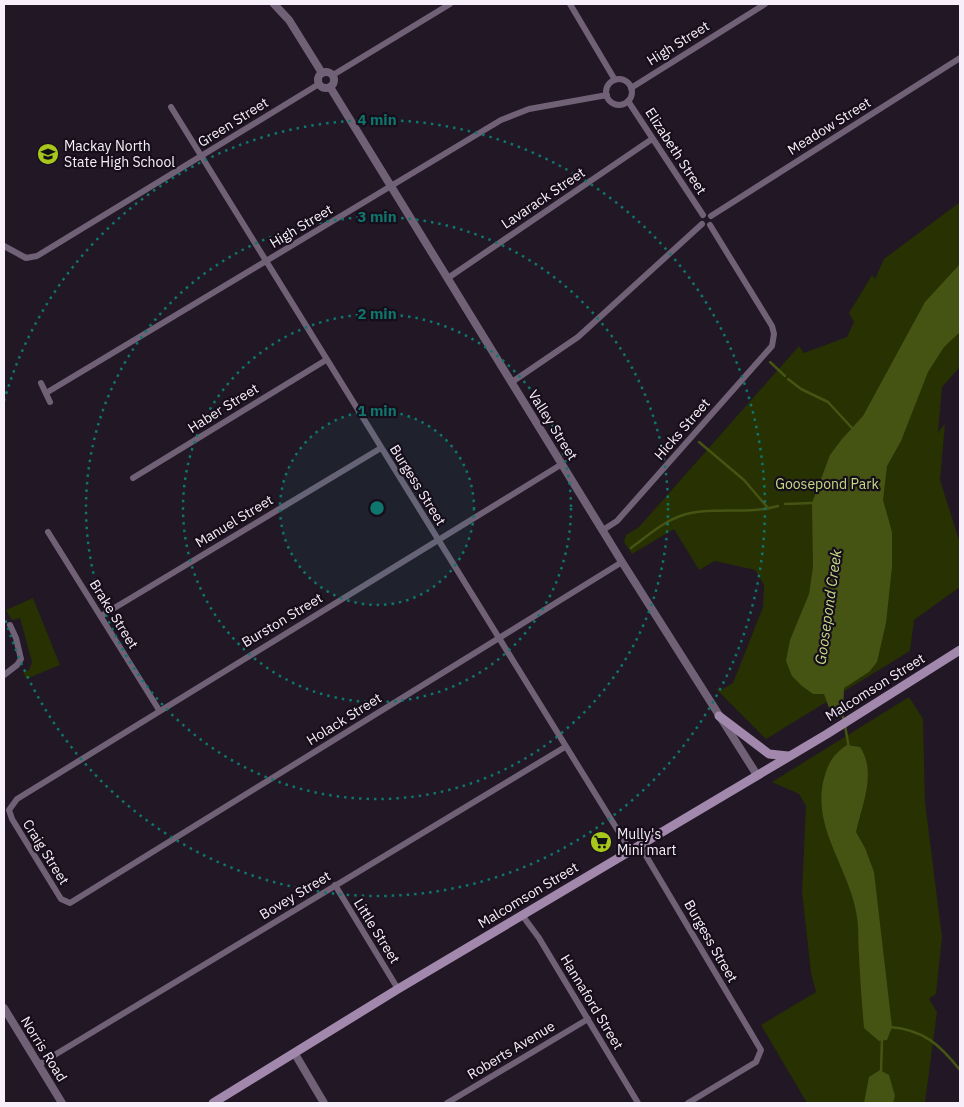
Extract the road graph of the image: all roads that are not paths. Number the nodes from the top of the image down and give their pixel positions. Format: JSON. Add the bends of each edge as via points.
{"nodes":[{"id":1,"x":274,"y":4,"type":"edge"},
{"id":2,"x":281,"y":4,"type":"edge"},
{"id":3,"x":450,"y":4,"type":"edge"},
{"id":4,"x":570,"y":4,"type":"edge"},
{"id":5,"x":764,"y":4,"type":"edge"},
{"id":6,"x":289,"y":20,"type":"junction"},
{"id":7,"x":960,"y":58,"type":"edge"},
{"id":8,"x":322,"y":72,"type":"junction"},
{"id":9,"x":333,"y":75,"type":"junction"},
{"id":10,"x":615,"y":80,"type":"junction"},
{"id":11,"x":319,"y":84,"type":"junction"},
{"id":12,"x":330,"y":87,"type":"junction"},
{"id":13,"x":631,"y":88,"type":"junction"},
{"id":14,"x":607,"y":95,"type":"junction"},
{"id":15,"x":628,"y":101,"type":"junction"},
{"id":16,"x":171,"y":107,"type":"dead end"},
{"id":17,"x":652,"y":139,"type":"junction"},
{"id":18,"x":201,"y":156,"type":"junction"},
{"id":19,"x":391,"y":186,"type":"junction"},
{"id":20,"x":703,"y":215,"type":"junction"},
{"id":21,"x":710,"y":216,"type":"junction"},
{"id":22,"x":702,"y":224,"type":"junction"},
{"id":23,"x":710,"y":225,"type":"junction"},
{"id":24,"x":4,"y":246,"type":"edge"},
{"id":25,"x":266,"y":262,"type":"junction"},
{"id":26,"x":448,"y":278,"type":"junction"},
{"id":27,"x":326,"y":360,"type":"junction"},
{"id":28,"x":512,"y":382,"type":"junction"},
{"id":29,"x":41,"y":383,"type":"dead end"},
{"id":30,"x":46,"y":393,"type":"junction"},
{"id":31,"x":50,"y":402,"type":"dead end"},
{"id":32,"x":381,"y":448,"type":"junction"},
{"id":33,"x":562,"y":464,"type":"junction"},
{"id":34,"x":133,"y":478,"type":"dead end"},
{"id":35,"x":603,"y":530,"type":"junction"},
{"id":36,"x":48,"y":532,"type":"dead end"},
{"id":37,"x":437,"y":540,"type":"junction"},
{"id":38,"x":622,"y":562,"type":"junction"},
{"id":39,"x":101,"y":616,"type":"junction"},
{"id":40,"x":10,"y":625,"type":"dead end"},
{"id":41,"x":498,"y":638,"type":"junction"},
{"id":42,"x":960,"y":650,"type":"edge"},
{"id":43,"x":4,"y":675,"type":"edge"},
{"id":44,"x":159,"y":710,"type":"junction"},
{"id":45,"x":718,"y":716,"type":"junction"},
{"id":46,"x":565,"y":747,"type":"junction"},
{"id":47,"x":790,"y":756,"type":"junction"},
{"id":48,"x":757,"y":775,"type":"junction"},
{"id":49,"x":17,"y":799,"type":"joint"},
{"id":50,"x":639,"y":844,"type":"junction"},
{"id":51,"x":630,"y":850,"type":"junction"},
{"id":52,"x":335,"y":885,"type":"junction"},
{"id":53,"x":80,"y":898,"type":"joint"},
{"id":54,"x":522,"y":915,"type":"junction"},
{"id":55,"x":398,"y":989,"type":"junction"},
{"id":56,"x":4,"y":1008,"type":"edge"},
{"id":57,"x":588,"y":1019,"type":"junction"},
{"id":58,"x":295,"y":1054,"type":"junction"},
{"id":59,"x":38,"y":1065,"type":"junction"},
{"id":60,"x":62,"y":1103,"type":"edge"},
{"id":61,"x":213,"y":1103,"type":"edge"},
{"id":62,"x":324,"y":1103,"type":"edge"},
{"id":63,"x":446,"y":1103,"type":"edge"},
{"id":64,"x":638,"y":1103,"type":"edge"},
{"id":65,"x":688,"y":1103,"type":"edge"}],
"edges":[{"from":1,"to":6,"type":"street"},
{"from":2,"to":6,"type":"street"},
{"from":3,"to":9,"type":"street"},
{"from":4,"to":10,"type":"street"},
{"from":5,"to":13,"type":"street","name":"High Street"},
{"from":6,"to":8,"type":"street"},
{"from":7,"to":21,"type":"street","name":"Meadow Street"},
{"from":8,"to":9,"type":"street"},
{"from":8,"to":11,"type":"street","via":[[318,76]]},
{"from":9,"to":12,"type":"street","via":[[334,83]]},
{"from":10,"to":13,"type":"street","via":[[626,81]]},
{"from":10,"to":14,"type":"street","via":[[607,87]]},
{"from":11,"to":12,"type":"street"},
{"from":11,"to":18,"type":"street","name":"Green Street"},
{"from":12,"to":19,"type":"street","name":"Valley Street"},
{"from":13,"to":15,"type":"street"},
{"from":14,"to":15,"type":"street","via":[[617,104]]},
{"from":14,"to":19,"type":"street","name":"High Street","via":[[515,113]]},
{"from":15,"to":17,"type":"street","name":"Elizabeth Street"},
{"from":16,"to":18,"type":"street","name":"Burgess Street"},
{"from":17,"to":20,"type":"street","name":"Elizabeth Street"},
{"from":17,"to":26,"type":"street","name":"Lavarack Street"},
{"from":18,"to":24,"type":"street","name":"Green Street","via":[[31,258],[20,256]]},
{"from":18,"to":25,"type":"street","name":"Burgess Street"},
{"from":19,"to":25,"type":"street","name":"High Street"},
{"from":19,"to":26,"type":"street","name":"Valley Street"},
{"from":20,"to":21,"type":"street"},
{"from":20,"to":22,"type":"street","via":[[700,219]]},
{"from":21,"to":23,"type":"street"},
{"from":22,"to":23,"type":"street"},
{"from":22,"to":28,"type":"street","via":[[578,337]]},
{"from":23,"to":35,"type":"street","name":"Hicks Street","via":[[772,326],[772,346],[617,522]]},
{"from":25,"to":27,"type":"street","name":"Burgess Street"},
{"from":25,"to":30,"type":"street","name":"High Street"},
{"from":26,"to":28,"type":"street","name":"Valley Street"},
{"from":27,"to":32,"type":"street","name":"Burgess Street"},
{"from":27,"to":34,"type":"street","name":"Haber Street"},
{"from":28,"to":33,"type":"street","name":"Valley Street"},
{"from":29,"to":30,"type":"street"},
{"from":30,"to":31,"type":"street"},
{"from":32,"to":37,"type":"street","name":"Burgess Street"},
{"from":32,"to":39,"type":"street","name":"Manuel Street"},
{"from":33,"to":35,"type":"street","name":"Valley Street"},
{"from":33,"to":37,"type":"street","name":"Burston Street"},
{"from":35,"to":38,"type":"street","name":"Valley Street"},
{"from":36,"to":39,"type":"street","name":"Brake Street"},
{"from":37,"to":41,"type":"street","name":"Burgess Street"},
{"from":37,"to":44,"type":"street","name":"Burston Street"},
{"from":38,"to":41,"type":"street","name":"Holack Street"},
{"from":38,"to":45,"type":"street","name":"Valley Street"},
{"from":39,"to":44,"type":"street","name":"Brake Street"},
{"from":40,"to":43,"type":"street","via":[[20,660]]},
{"from":41,"to":46,"type":"street","name":"Burgess Street"},
{"from":41,"to":53,"type":"street","name":"Holack Street"},
{"from":42,"to":47,"type":"main road","name":"Malcomson Street"},
{"from":44,"to":49,"type":"street","name":"Burston Street"},
{"from":45,"to":47,"type":"main road","via":[[769,754]]},
{"from":45,"to":48,"type":"street","name":"Valley Street"},
{"from":46,"to":51,"type":"street","name":"Burgess Street"},
{"from":46,"to":52,"type":"street","name":"Bovey Street"},
{"from":47,"to":48,"type":"main road","name":"Malcomson Street"},
{"from":48,"to":50,"type":"main road","name":"Malcomson Street"},
{"from":49,"to":53,"type":"street","name":"Craig Street","via":[[9,810],[12,819],[61,899],[70,903]]},
{"from":50,"to":51,"type":"main road","name":"Malcomson Street"},
{"from":50,"to":65,"type":"street","name":"Burgess Street","via":[[761,1050],[756,1062]]},
{"from":51,"to":54,"type":"main road","name":"Malcomson Street"},
{"from":52,"to":55,"type":"street","name":"Little Street"},
{"from":52,"to":59,"type":"street","name":"Bovey Street"},
{"from":54,"to":55,"type":"main road","name":"Malcomson Street"},
{"from":54,"to":57,"type":"street","name":"Hannaford Street"},
{"from":55,"to":58,"type":"main road","name":"Malcomson Street"},
{"from":56,"to":59,"type":"street","name":"Norris Road"},
{"from":57,"to":63,"type":"street","name":"Roberts Avenue"},
{"from":57,"to":64,"type":"street","name":"Hannaford Street"},
{"from":58,"to":61,"type":"main road","name":"Malcomson Street"},
{"from":58,"to":62,"type":"street"},
{"from":59,"to":60,"type":"street","name":"Norris Road"}]}
